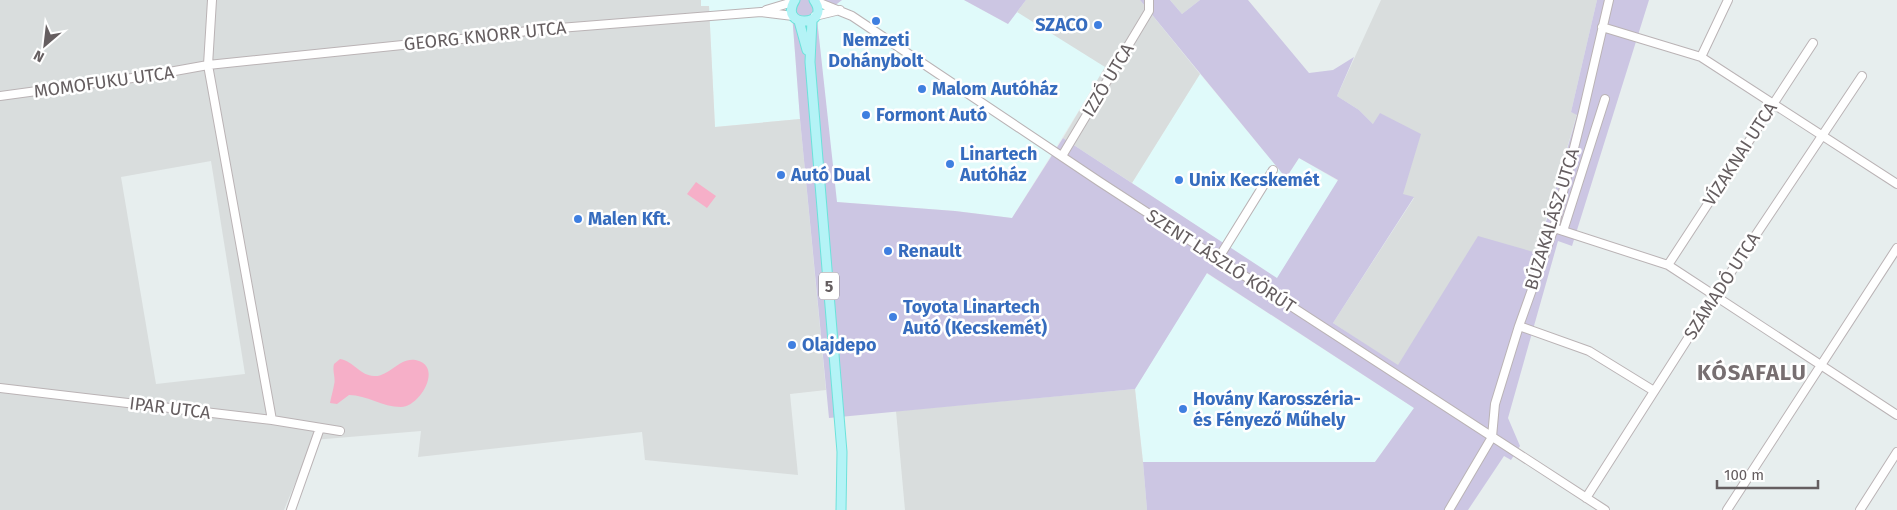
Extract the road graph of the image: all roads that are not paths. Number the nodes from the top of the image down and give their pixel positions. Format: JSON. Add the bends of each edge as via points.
{"nodes":[{"id":1,"x":212,"y":0,"type":"edge"},
{"id":2,"x":814,"y":0,"type":"edge"},
{"id":3,"x":1609,"y":0,"type":"edge"},
{"id":4,"x":1728,"y":0,"type":"edge"},
{"id":5,"x":794,"y":1,"type":"edge"},
{"id":6,"x":1150,"y":2,"type":"edge"},
{"id":7,"x":840,"y":10,"type":"junction"},
{"id":8,"x":761,"y":12,"type":"junction"},
{"id":9,"x":796,"y":18,"type":"junction"},
{"id":10,"x":813,"y":18,"type":"junction"},
{"id":11,"x":1602,"y":27,"type":"junction"},
{"id":12,"x":1812,"y":43,"type":"dead end"},
{"id":13,"x":1701,"y":57,"type":"junction"},
{"id":14,"x":810,"y":62,"type":"junction"},
{"id":15,"x":208,"y":66,"type":"junction"},
{"id":16,"x":1862,"y":76,"type":"dead end"},
{"id":17,"x":0,"y":96,"type":"edge"},
{"id":18,"x":1604,"y":100,"type":"dead end"},
{"id":19,"x":1773,"y":103,"type":"junction"},
{"id":20,"x":1821,"y":135,"type":"junction"},
{"id":21,"x":1062,"y":156,"type":"junction"},
{"id":22,"x":1274,"y":170,"type":"dead end"},
{"id":23,"x":1897,"y":184,"type":"edge"},
{"id":24,"x":1554,"y":228,"type":"junction"},
{"id":25,"x":1563,"y":231,"type":"junction"},
{"id":26,"x":1897,"y":248,"type":"edge"},
{"id":27,"x":1218,"y":259,"type":"junction"},
{"id":28,"x":1668,"y":265,"type":"junction"},
{"id":29,"x":1715,"y":296,"type":"junction"},
{"id":30,"x":1519,"y":326,"type":"junction"},
{"id":31,"x":1821,"y":365,"type":"junction"},
{"id":32,"x":0,"y":388,"type":"edge"},
{"id":33,"x":1654,"y":391,"type":"junction"},
{"id":34,"x":1897,"y":415,"type":"edge"},
{"id":35,"x":272,"y":420,"type":"junction"},
{"id":36,"x":320,"y":428,"type":"junction"},
{"id":37,"x":340,"y":431,"type":"dead end"},
{"id":38,"x":1492,"y":437,"type":"junction"},
{"id":39,"x":1897,"y":452,"type":"edge"},
{"id":40,"x":1586,"y":498,"type":"junction"},
{"id":41,"x":291,"y":510,"type":"edge"},
{"id":42,"x":841,"y":510,"type":"edge"},
{"id":43,"x":1449,"y":510,"type":"edge"},
{"id":44,"x":1604,"y":510,"type":"edge"},
{"id":45,"x":1727,"y":510,"type":"edge"},
{"id":46,"x":1860,"y":510,"type":"edge"}],
"edges":[{"from":1,"to":15,"type":"street"},
{"from":2,"to":7,"type":"street","name":"SZENT LÁSZLÓ KÖRÚT"},
{"from":2,"to":10,"type":"main road","number":"5","via":[[817,8]]},
{"from":3,"to":11,"type":"street","name":"BÚZAKALÁSZ UTCA"},
{"from":4,"to":13,"type":"street"},
{"from":5,"to":8,"type":"street","name":"GEORG KNORR UTCA"},
{"from":5,"to":9,"type":"main road","number":"5","via":[[791,9]]},
{"from":6,"to":21,"type":"street","name":"IZZÓ UTCA","via":[[1148,11]]},
{"from":7,"to":10,"type":"street"},
{"from":7,"to":21,"type":"street","name":"SZENT LÁSZLÓ KÖRÚT"},
{"from":8,"to":9,"type":"street","name":"GEORG KNORR UTCA"},
{"from":8,"to":15,"type":"street","name":"GEORG KNORR UTCA","via":[[534,30]]},
{"from":9,"to":10,"type":"main road","via":[[806,22]]},
{"from":9,"to":14,"type":"main road","number":"5"},
{"from":10,"to":14,"type":"main road","number":"5"},
{"from":11,"to":13,"type":"street"},
{"from":11,"to":24,"type":"street","name":"BÚZAKALÁSZ UTCA"},
{"from":12,"to":19,"type":"street","name":"VÍZAKNAI UTCA"},
{"from":13,"to":19,"type":"street"},
{"from":14,"to":42,"type":"main road","number":"5","via":[[842,452]]},
{"from":15,"to":17,"type":"street","name":"MOMOFUKU UTCA"},
{"from":15,"to":35,"type":"street"},
{"from":16,"to":20,"type":"street","name":"SZÁMADÓ UTCA"},
{"from":18,"to":25,"type":"street","name":"BÚZAKALÁSZ UTCA"},
{"from":19,"to":20,"type":"street"},
{"from":19,"to":28,"type":"street","name":"VÍZAKNAI UTCA"},
{"from":20,"to":23,"type":"street"},
{"from":20,"to":29,"type":"street","name":"SZÁMADÓ UTCA"},
{"from":21,"to":27,"type":"street","name":"SZENT LÁSZLÓ KÖRÚT"},
{"from":22,"to":27,"type":"street"},
{"from":24,"to":25,"type":"street"},
{"from":24,"to":30,"type":"street","name":"BÚZAKALÁSZ UTCA"},
{"from":25,"to":28,"type":"street"},
{"from":26,"to":31,"type":"street"},
{"from":27,"to":38,"type":"street","name":"SZENT LÁSZLÓ KÖRÚT"},
{"from":28,"to":29,"type":"street"},
{"from":29,"to":31,"type":"street"},
{"from":29,"to":33,"type":"street","name":"SZÁMADÓ UTCA"},
{"from":30,"to":33,"type":"street","via":[[1589,351]]},
{"from":30,"to":38,"type":"street","name":"BÚZAKALÁSZ UTCA","via":[[1495,404]]},
{"from":31,"to":34,"type":"street"},
{"from":31,"to":45,"type":"street"},
{"from":32,"to":35,"type":"street","name":"IPAR UTCA"},
{"from":33,"to":40,"type":"street","name":"SZÁMADÓ UTCA"},
{"from":35,"to":36,"type":"street","name":"IPAR UTCA"},
{"from":36,"to":37,"type":"street","name":"IPAR UTCA"},
{"from":36,"to":41,"type":"street"},
{"from":38,"to":40,"type":"street","name":"SZENT LÁSZLÓ KÖRÚT"},
{"from":38,"to":43,"type":"street"},
{"from":39,"to":46,"type":"street"},
{"from":40,"to":44,"type":"street","name":"SZENT LÁSZLÓ KÖRÚT"}]}
